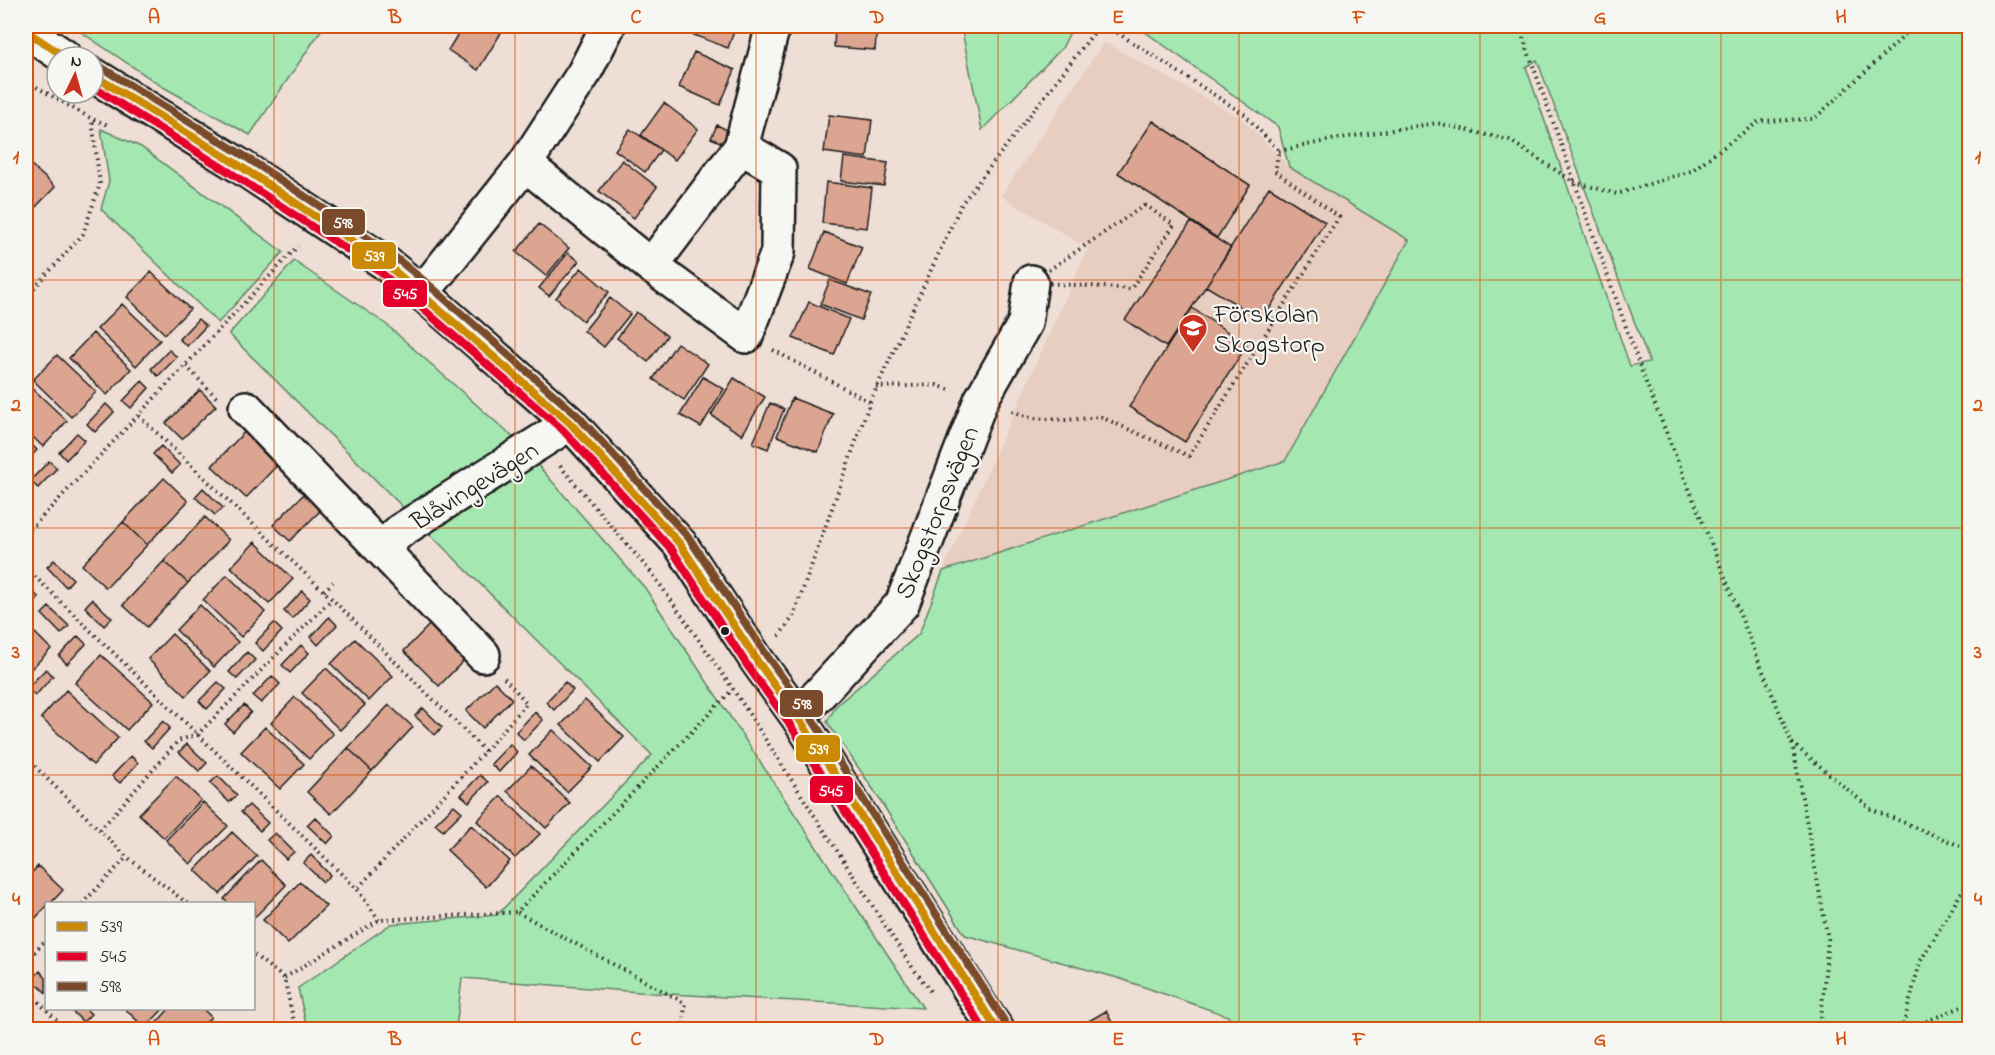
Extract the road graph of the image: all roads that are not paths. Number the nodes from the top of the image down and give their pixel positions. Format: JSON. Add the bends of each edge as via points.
{"nodes":[{"id":1,"x":608,"y":26,"type":"edge"},
{"id":2,"x":773,"y":26,"type":"edge"},
{"id":3,"x":26,"y":31,"type":"edge"},
{"id":4,"x":47,"y":45,"type":"edge"},
{"id":5,"x":105,"y":82,"type":"edge"},
{"id":6,"x":741,"y":147,"type":"junction"},
{"id":7,"x":525,"y":164,"type":"junction"},
{"id":8,"x":651,"y":267,"type":"junction"},
{"id":9,"x":1031,"y":282,"type":"road end"},
{"id":10,"x":422,"y":293,"type":"junction"},
{"id":11,"x":246,"y":408,"type":"road end"},
{"id":12,"x":570,"y":423,"type":"junction"},
{"id":13,"x":381,"y":549,"type":"junction"},
{"id":14,"x":483,"y":655,"type":"road end"},
{"id":15,"x":798,"y":717,"type":"junction"},
{"id":16,"x":997,"y":1029,"type":"edge"}],
"edges":[{"from":1,"to":7,"type":"street","via":[[584,73]]},
{"from":2,"to":6,"type":"street"},
{"from":3,"to":4,"type":"street"},
{"from":5,"to":10,"type":"street","via":[[240,166],[384,262]]},
{"from":6,"to":8,"type":"street"},
{"from":6,"to":8,"type":"street","via":[[779,169],[778,252],[747,336]]},
{"from":7,"to":8,"type":"street"},
{"from":7,"to":10,"type":"street"},
{"from":9,"to":15,"type":"street","name":"Skogstorpsvägen","via":[[1024,323],[981,400],[902,604]]},
{"from":10,"to":12,"type":"street"},
{"from":11,"to":13,"type":"street","name":"Blåvingevägen"},
{"from":12,"to":13,"type":"street","name":"Blåvingevägen","via":[[400,531]]},
{"from":12,"to":15,"type":"street","via":[[680,544]]},
{"from":13,"to":14,"type":"street","name":"Blåvingevägen"},
{"from":15,"to":16,"type":"street"}]}
